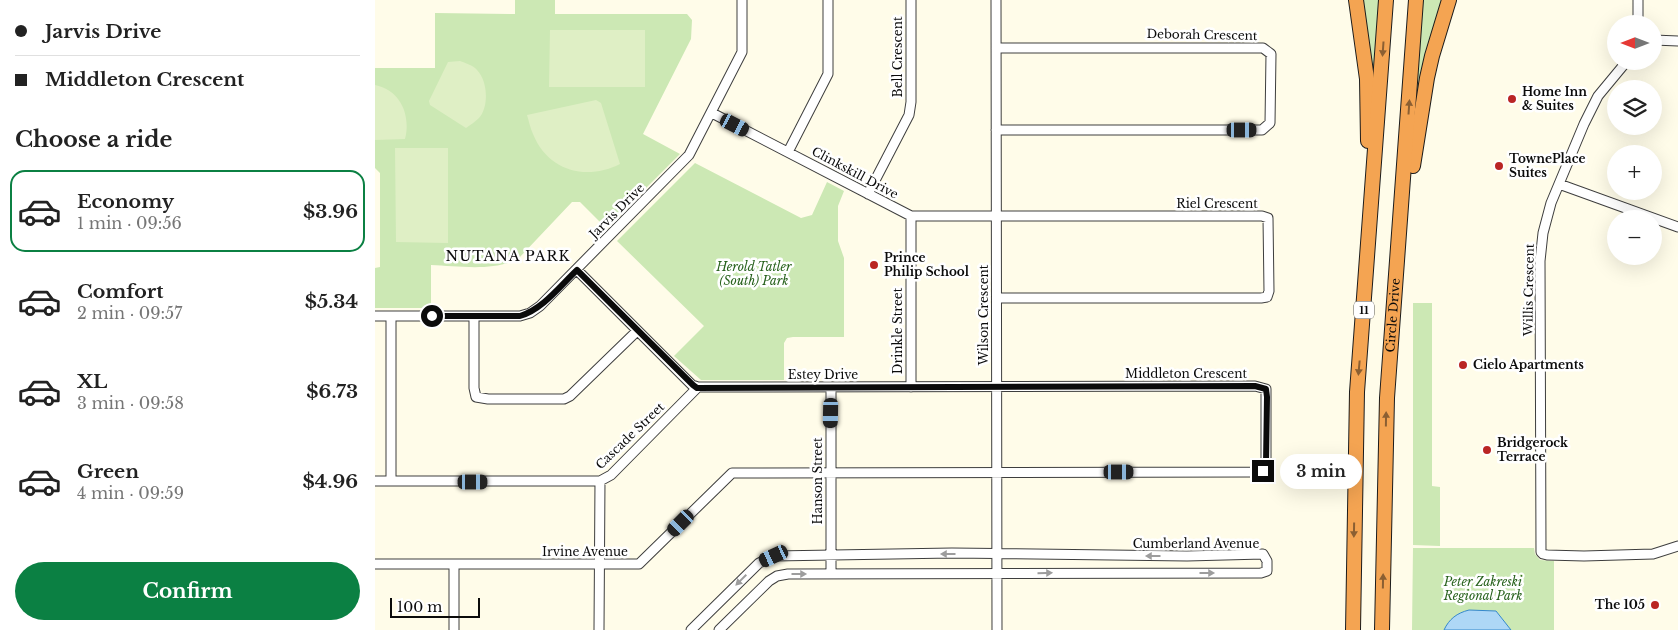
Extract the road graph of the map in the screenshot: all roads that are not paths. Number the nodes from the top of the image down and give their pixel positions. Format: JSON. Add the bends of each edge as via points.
{"nodes":[{"id":1,"x":742,"y":0,"type":"edge"},
{"id":2,"x":828,"y":0,"type":"edge"},
{"id":3,"x":911,"y":0,"type":"edge"},
{"id":4,"x":996,"y":0,"type":"edge"},
{"id":5,"x":1356,"y":0,"type":"edge"},
{"id":6,"x":1386,"y":0,"type":"edge"},
{"id":7,"x":1416,"y":0,"type":"edge"},
{"id":8,"x":1449,"y":0,"type":"edge"},
{"id":9,"x":1638,"y":0,"type":"edge"},
{"id":10,"x":1638,"y":15,"type":"edge"},
{"id":11,"x":1663,"y":40,"type":"edge"},
{"id":12,"x":1678,"y":41,"type":"edge"},
{"id":13,"x":996,"y":48,"type":"junction"},
{"id":14,"x":1620,"y":70,"type":"edge"},
{"id":15,"x":712,"y":113,"type":"junction"},
{"id":16,"x":996,"y":130,"type":"junction"},
{"id":17,"x":788,"y":152,"type":"junction"},
{"id":18,"x":1559,"y":184,"type":"junction"},
{"id":19,"x":868,"y":194,"type":"junction"},
{"id":20,"x":911,"y":216,"type":"junction"},
{"id":21,"x":996,"y":216,"type":"junction"},
{"id":22,"x":1678,"y":226,"type":"edge"},
{"id":23,"x":577,"y":270,"type":"junction"},
{"id":24,"x":997,"y":298,"type":"junction"},
{"id":25,"x":375,"y":316,"type":"edge"},
{"id":26,"x":391,"y":316,"type":"junction"},
{"id":27,"x":474,"y":316,"type":"junction"},
{"id":28,"x":637,"y":330,"type":"junction"},
{"id":29,"x":1392,"y":330,"type":"junction"},
{"id":30,"x":1362,"y":334,"type":"junction"},
{"id":31,"x":831,"y":387,"type":"junction"},
{"id":32,"x":911,"y":387,"type":"junction"},
{"id":33,"x":997,"y":387,"type":"junction"},
{"id":34,"x":697,"y":388,"type":"junction"},
{"id":35,"x":831,"y":473,"type":"junction"},
{"id":36,"x":997,"y":473,"type":"junction"},
{"id":37,"x":375,"y":481,"type":"edge"},
{"id":38,"x":391,"y":481,"type":"junction"},
{"id":39,"x":600,"y":481,"type":"junction"},
{"id":40,"x":1678,"y":546,"type":"edge"},
{"id":41,"x":831,"y":554,"type":"junction"},
{"id":42,"x":996,"y":554,"type":"junction"},
{"id":43,"x":375,"y":564,"type":"edge"},
{"id":44,"x":454,"y":565,"type":"junction"},
{"id":45,"x":599,"y":565,"type":"junction"},
{"id":46,"x":831,"y":574,"type":"junction"},
{"id":47,"x":996,"y":574,"type":"junction"},
{"id":48,"x":454,"y":630,"type":"edge"},
{"id":49,"x":599,"y":630,"type":"edge"},
{"id":50,"x":691,"y":630,"type":"edge"},
{"id":51,"x":719,"y":630,"type":"edge"},
{"id":52,"x":997,"y":630,"type":"edge"},
{"id":53,"x":1353,"y":630,"type":"edge"},
{"id":54,"x":1382,"y":630,"type":"edge"}],
"edges":[{"from":1,"to":15,"type":"street","name":"Jarvis Drive","via":[[743,52]]},
{"from":2,"to":17,"type":"street","via":[[828,74]]},
{"from":3,"to":19,"type":"street","name":"Bell Crescent","via":[[909,115]]},
{"from":4,"to":13,"type":"street","name":"Wilson Crescent"},
{"from":5,"to":30,"type":"highway","via":[[1367,78]]},
{"from":6,"to":30,"type":"highway","number":"11","one_way":true},
{"from":29,"to":7,"type":"highway","name":"Circle Drive","one_way":true},
{"from":8,"to":29,"type":"highway","via":[[1425,85]]},
{"from":9,"to":10,"type":"street"},
{"from":11,"to":12,"type":"street"},
{"from":13,"to":16,"type":"street","name":"Wilson Crescent"},
{"from":13,"to":16,"type":"street","name":"Deborah Crescent","via":[[1263,48],[1271,54],[1270,123],[1262,130]]},
{"from":14,"to":18,"type":"street","name":"Willis Crescent","via":[[1598,96]]},
{"from":15,"to":17,"type":"street","name":"Clinkskill Drive"},
{"from":15,"to":23,"type":"street","name":"Jarvis Drive","via":[[689,155]]},
{"from":16,"to":21,"type":"street","name":"Wilson Crescent"},
{"from":17,"to":19,"type":"street","name":"Clinkskill Drive"},
{"from":18,"to":22,"type":"street"},
{"from":18,"to":40,"type":"street","name":"Willis Crescent","via":[[1543,232],[1540,261],[1541,552],[1547,555],[1637,555]]},
{"from":19,"to":20,"type":"street","name":"Clinkskill Drive"},
{"from":20,"to":21,"type":"street","name":"Clinkskill Drive"},
{"from":20,"to":32,"type":"street","name":"Drinkle Street"},
{"from":21,"to":24,"type":"street","name":"Wilson Crescent"},
{"from":21,"to":24,"type":"street","name":"Riel Crescent","via":[[1269,218],[1267,297]]},
{"from":23,"to":27,"type":"street","name":"Jarvis Drive","via":[[530,313]]},
{"from":23,"to":28,"type":"street"},
{"from":24,"to":33,"type":"street","name":"Wilson Crescent"},
{"from":25,"to":26,"type":"street","name":"Jarvis Drive"},
{"from":26,"to":27,"type":"street","name":"Jarvis Drive"},
{"from":26,"to":38,"type":"street"},
{"from":27,"to":28,"type":"street","via":[[474,388],[476,397],[488,399],[564,399]]},
{"from":28,"to":34,"type":"street"},
{"from":54,"to":29,"type":"highway","name":"Circle Drive","one_way":true,"via":[[1387,398]]},
{"from":30,"to":53,"type":"highway","number":"11","one_way":true,"via":[[1357,392]]},
{"from":31,"to":32,"type":"street","name":"Estey Drive"},
{"from":31,"to":34,"type":"street","name":"Estey Drive"},
{"from":31,"to":35,"type":"street","name":"Hanson Street"},
{"from":32,"to":33,"type":"street","name":"Estey Drive"},
{"from":33,"to":36,"type":"street","name":"Wilson Crescent"},
{"from":33,"to":36,"type":"street","name":"Middleton Crescent","via":[[1255,386],[1266,389],[1267,397],[1266,464],[1263,471]]},
{"from":34,"to":39,"type":"street","name":"Cascade Street","via":[[611,475]]},
{"from":35,"to":36,"type":"street","name":"Irvine Avenue"},
{"from":35,"to":41,"type":"street","name":"Hanson Street"},
{"from":35,"to":45,"type":"street","name":"Irvine Avenue","via":[[732,473],[639,564]]},
{"from":36,"to":42,"type":"street","name":"Wilson Crescent"},
{"from":37,"to":38,"type":"street"},
{"from":38,"to":39,"type":"street"},
{"from":39,"to":45,"type":"street","name":"Cascade Street"},
{"from":42,"to":41,"type":"street","name":"Cumberland Avenue","one_way":true},
{"from":41,"to":46,"type":"street","name":"Hanson Street"},
{"from":41,"to":50,"type":"street","name":"Cumberland Avenue","one_way":true,"via":[[774,556],[759,563]]},
{"from":42,"to":47,"type":"street","name":"Wilson Crescent"},
{"from":47,"to":42,"type":"street","name":"Cumberland Avenue","one_way":true,"via":[[1267,571],[1263,554]]},
{"from":43,"to":44,"type":"street","name":"Irvine Avenue"},
{"from":44,"to":45,"type":"street","name":"Irvine Avenue"},
{"from":44,"to":48,"type":"street"},
{"from":45,"to":49,"type":"street","name":"Cascade Street"},
{"from":46,"to":47,"type":"street","name":"Cumberland Avenue"},
{"from":51,"to":46,"type":"street","name":"Cumberland Avenue","one_way":true,"via":[[777,576]]},
{"from":47,"to":52,"type":"street","name":"Wilson Crescent"}]}
